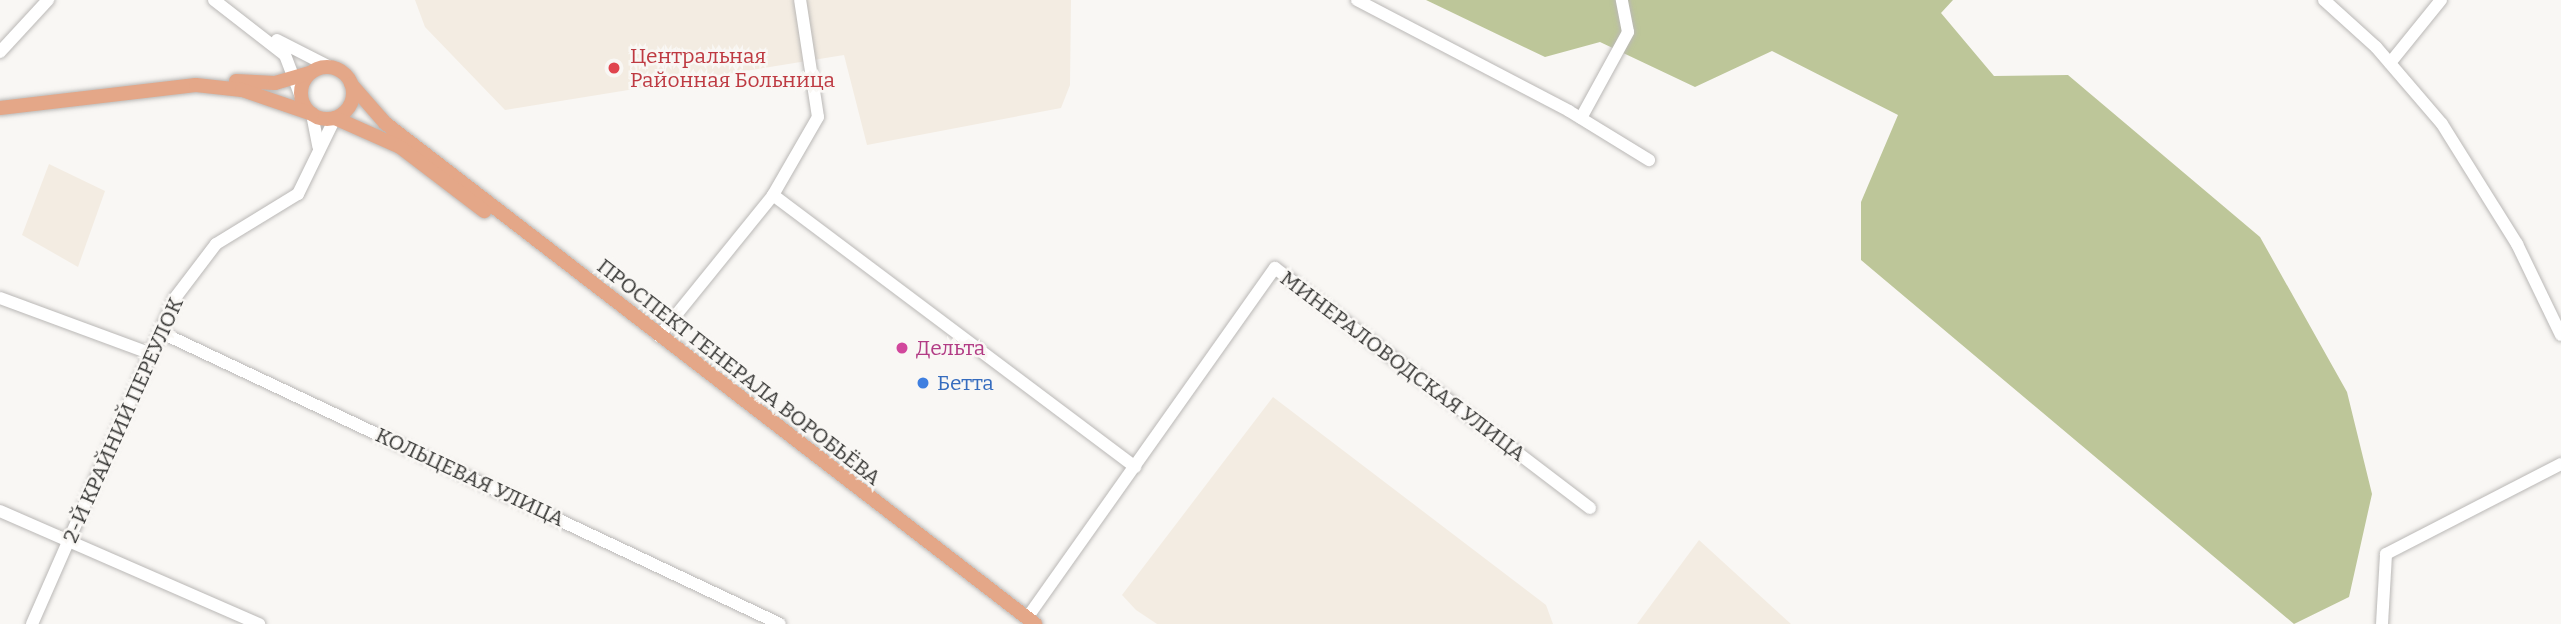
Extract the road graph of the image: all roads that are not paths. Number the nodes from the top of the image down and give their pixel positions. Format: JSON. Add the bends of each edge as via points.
{"nodes":[{"id":1,"x":48,"y":0,"type":"edge"},
{"id":2,"x":215,"y":0,"type":"edge"},
{"id":3,"x":223,"y":0,"type":"edge"},
{"id":4,"x":800,"y":0,"type":"edge"},
{"id":5,"x":1357,"y":0,"type":"edge"},
{"id":6,"x":1622,"y":0,"type":"edge"},
{"id":7,"x":2441,"y":0,"type":"edge"},
{"id":8,"x":2330,"y":2,"type":"edge"},
{"id":9,"x":285,"y":50,"type":"junction"},
{"id":10,"x":0,"y":51,"type":"edge"},
{"id":11,"x":2390,"y":63,"type":"junction"},
{"id":12,"x":330,"y":67,"type":"junction"},
{"id":13,"x":303,"y":76,"type":"junction"},
{"id":14,"x":275,"y":83,"type":"junction"},
{"id":15,"x":351,"y":84,"type":"junction"},
{"id":16,"x":0,"y":100,"type":"edge"},
{"id":17,"x":0,"y":108,"type":"edge"},
{"id":18,"x":312,"y":114,"type":"junction"},
{"id":19,"x":335,"y":118,"type":"junction"},
{"id":20,"x":1581,"y":118,"type":"junction"},
{"id":21,"x":318,"y":146,"type":"junction"},
{"id":22,"x":417,"y":153,"type":"junction"},
{"id":23,"x":1649,"y":160,"type":"dead end"},
{"id":24,"x":773,"y":195,"type":"junction"},
{"id":25,"x":0,"y":298,"type":"edge"},
{"id":26,"x":160,"y":332,"type":"junction"},
{"id":27,"x":2561,"y":335,"type":"edge"},
{"id":28,"x":659,"y":336,"type":"junction"},
{"id":29,"x":149,"y":353,"type":"junction"},
{"id":30,"x":2561,"y":464,"type":"edge"},
{"id":31,"x":1135,"y":467,"type":"junction"},
{"id":32,"x":1590,"y":508,"type":"dead end"},
{"id":33,"x":0,"y":511,"type":"edge"},
{"id":34,"x":71,"y":537,"type":"junction"},
{"id":35,"x":1028,"y":622,"type":"edge"},
{"id":36,"x":32,"y":624,"type":"edge"},
{"id":37,"x":259,"y":624,"type":"edge"},
{"id":38,"x":780,"y":624,"type":"edge"},
{"id":39,"x":2382,"y":624,"type":"edge"}],
"edges":[{"from":1,"to":10,"type":"street"},
{"from":2,"to":9,"type":"street"},
{"from":3,"to":9,"type":"street"},
{"from":4,"to":24,"type":"street","via":[[818,117]]},
{"from":5,"to":20,"type":"street"},
{"from":6,"to":20,"type":"street","via":[[1628,32]]},
{"from":7,"to":11,"type":"street"},
{"from":8,"to":11,"type":"street"},
{"from":9,"to":12,"type":"street"},
{"from":9,"to":13,"type":"street"},
{"from":9,"to":14,"type":"street","via":[[287,71]]},
{"from":11,"to":27,"type":"street","via":[[2442,124],[2517,244]]},
{"from":12,"to":13,"type":"main road"},
{"from":12,"to":15,"type":"main road"},
{"from":13,"to":14,"type":"main road"},
{"from":13,"to":18,"type":"main road","via":[[301,97]]},
{"from":14,"to":16,"type":"main road","via":[[174,76]]},
{"from":15,"to":19,"type":"main road","via":[[351,103]]},
{"from":15,"to":22,"type":"main road"},
{"from":17,"to":18,"type":"main road","via":[[196,85],[242,90]]},
{"from":18,"to":19,"type":"main road"},
{"from":18,"to":21,"type":"street"},
{"from":19,"to":21,"type":"street","name":"2-Й КРАЙНИЙ ПЕРЕУЛОК"},
{"from":19,"to":22,"type":"main road"},
{"from":20,"to":23,"type":"street"},
{"from":21,"to":26,"type":"street","name":"2-Й КРАЙНИЙ ПЕРЕУЛОК","via":[[298,194],[275,214],[216,244],[183,285]]},
{"from":22,"to":28,"type":"main road","name":"ПРОСПЕКТ ГЕНЕРАЛА ВОРОБЬЁВА"},
{"from":22,"to":35,"type":"main road","name":"ПРОСПЕКТ ГЕНЕРАЛА ВОРОБЬЁВА"},
{"from":24,"to":28,"type":"street"},
{"from":24,"to":31,"type":"street"},
{"from":25,"to":29,"type":"street"},
{"from":26,"to":29,"type":"street","name":"2-Й КРАЙНИЙ ПЕРЕУЛОК"},
{"from":26,"to":38,"type":"street","name":"КОЛЬЦЕВАЯ УЛИЦА"},
{"from":28,"to":35,"type":"main road","name":"ПРОСПЕКТ ГЕНЕРАЛА ВОРОБЬЁВА"},
{"from":29,"to":34,"type":"street","name":"2-Й КРАЙНИЙ ПЕРЕУЛОК"},
{"from":30,"to":39,"type":"street","via":[[2386,554]]},
{"from":31,"to":32,"type":"street","name":"МИНЕРАЛОВОДСКАЯ УЛИЦА","via":[[1275,268]]},
{"from":31,"to":35,"type":"street","name":"МИНЕРАЛОВОДСКАЯ УЛИЦА"},
{"from":33,"to":34,"type":"street"},
{"from":34,"to":36,"type":"street","name":"2-Й КРАЙНИЙ ПЕРЕУЛОК"},
{"from":34,"to":37,"type":"street"}]}
